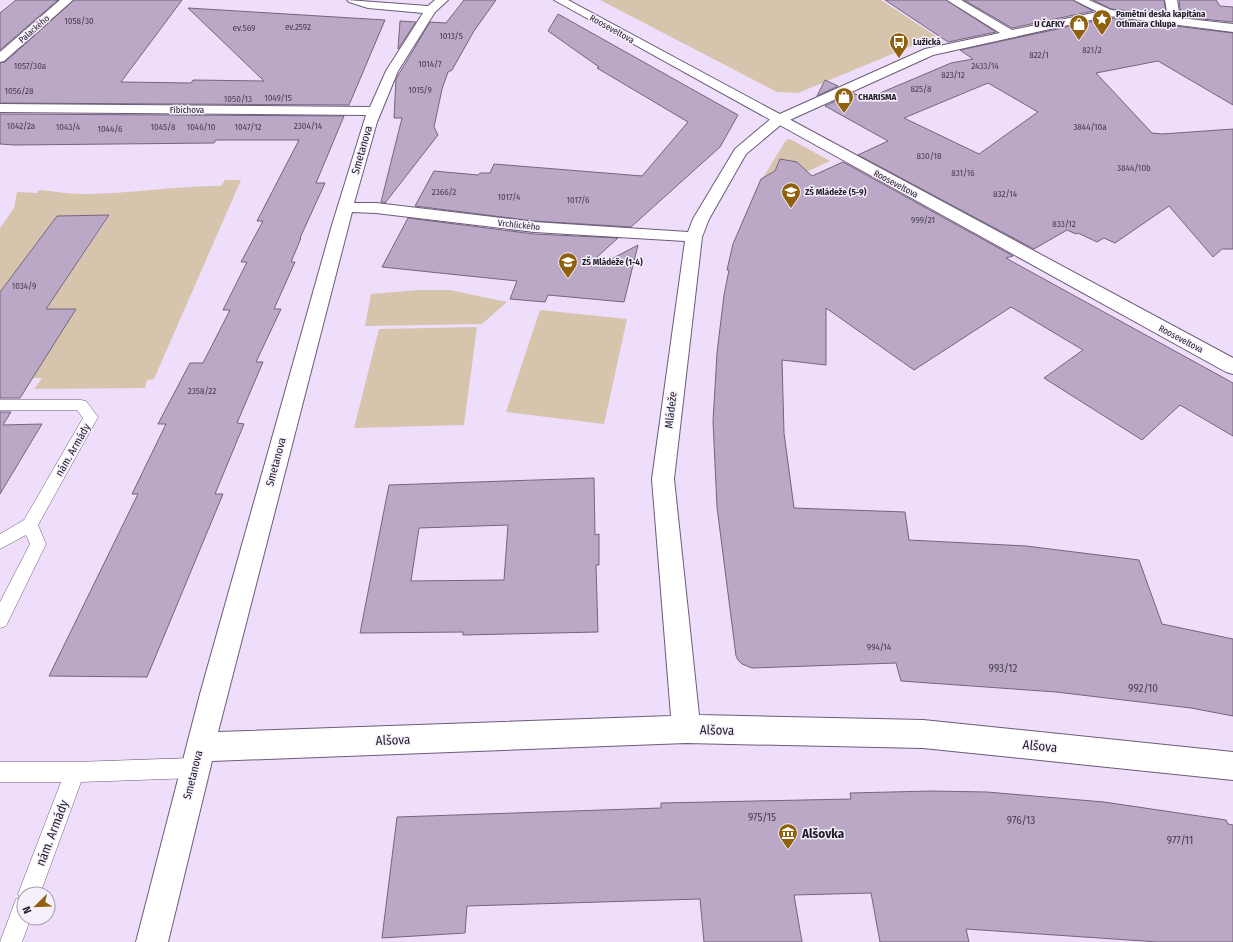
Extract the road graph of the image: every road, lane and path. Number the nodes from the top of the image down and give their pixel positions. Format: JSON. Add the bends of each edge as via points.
{"nodes":[{"id":1,"x":67,"y":0,"type":"edge"},
{"id":2,"x":353,"y":0,"type":"edge"},
{"id":3,"x":560,"y":0,"type":"edge"},
{"id":4,"x":953,"y":0,"type":"edge"},
{"id":5,"x":1080,"y":0,"type":"edge"},
{"id":6,"x":1171,"y":0,"type":"edge"},
{"id":7,"x":436,"y":5,"type":"edge"},
{"id":8,"x":1109,"y":14,"type":"junction"},
{"id":9,"x":1175,"y":21,"type":"junction"},
{"id":10,"x":1233,"y":28,"type":"edge"},
{"id":11,"x":1011,"y":34,"type":"junction"},
{"id":12,"x":0,"y":58,"type":"edge"},
{"id":13,"x":0,"y":108,"type":"edge"},
{"id":14,"x":374,"y":111,"type":"junction"},
{"id":15,"x":778,"y":120,"type":"junction"},
{"id":16,"x":345,"y":207,"type":"junction"},
{"id":17,"x":694,"y":237,"type":"junction"},
{"id":18,"x":1233,"y":367,"type":"edge"},
{"id":19,"x":0,"y":405,"type":"edge"},
{"id":20,"x":30,"y":525,"type":"junction"},
{"id":21,"x":0,"y":542,"type":"edge"},
{"id":22,"x":0,"y":620,"type":"edge"},
{"id":23,"x":686,"y":729,"type":"junction"},
{"id":24,"x":197,"y":757,"type":"junction"},
{"id":25,"x":1233,"y":766,"type":"edge"},
{"id":26,"x":0,"y":772,"type":"edge"},
{"id":27,"x":75,"y":772,"type":"junction"},
{"id":28,"x":32,"y":886,"type":"edge"},
{"id":29,"x":17,"y":926,"type":"edge"},
{"id":30,"x":11,"y":942,"type":"edge"},
{"id":31,"x":152,"y":942,"type":"edge"}],
"edges":[{"from":1,"to":12,"type":"street","name":"Palackého"},
{"from":2,"to":7,"type":"street","via":[[368,4]]},
{"from":3,"to":15,"type":"street","name":"Rooseveltova"},
{"from":4,"to":11,"type":"street"},
{"from":5,"to":8,"type":"street"},
{"from":6,"to":9,"type":"street"},
{"from":7,"to":14,"type":"street","name":"Smetanova","via":[[392,71]]},
{"from":8,"to":9,"type":"street"},
{"from":8,"to":11,"type":"street"},
{"from":9,"to":10,"type":"street"},
{"from":11,"to":15,"type":"street","via":[[929,52]]},
{"from":13,"to":14,"type":"street","name":"Fibichova"},
{"from":14,"to":16,"type":"street","name":"Smetanova"},
{"from":15,"to":17,"type":"street","name":"Mládeže","via":[[740,152],[704,214]]},
{"from":15,"to":18,"type":"street","name":"Rooseveltova"},
{"from":16,"to":17,"type":"street","name":"Vrchlického","via":[[376,208],[534,227]]},
{"from":16,"to":24,"type":"street","name":"Smetanova"},
{"from":17,"to":23,"type":"street","name":"Mládeže","via":[[663,479]]},
{"from":19,"to":20,"type":"lane","name":"nám. Armády","via":[[81,405],[92,417]]},
{"from":20,"to":21,"type":"lane"},
{"from":20,"to":22,"type":"lane","via":[[38,544]]},
{"from":23,"to":24,"type":"street","name":"Alšova"},
{"from":23,"to":25,"type":"street","name":"Alšova","via":[[922,734]]},
{"from":24,"to":27,"type":"lane"},
{"from":24,"to":31,"type":"street","name":"Smetanova"},
{"from":26,"to":27,"type":"lane"},
{"from":27,"to":28,"type":"lane","name":"nám. Armády"},
{"from":29,"to":30,"type":"lane"}]}
